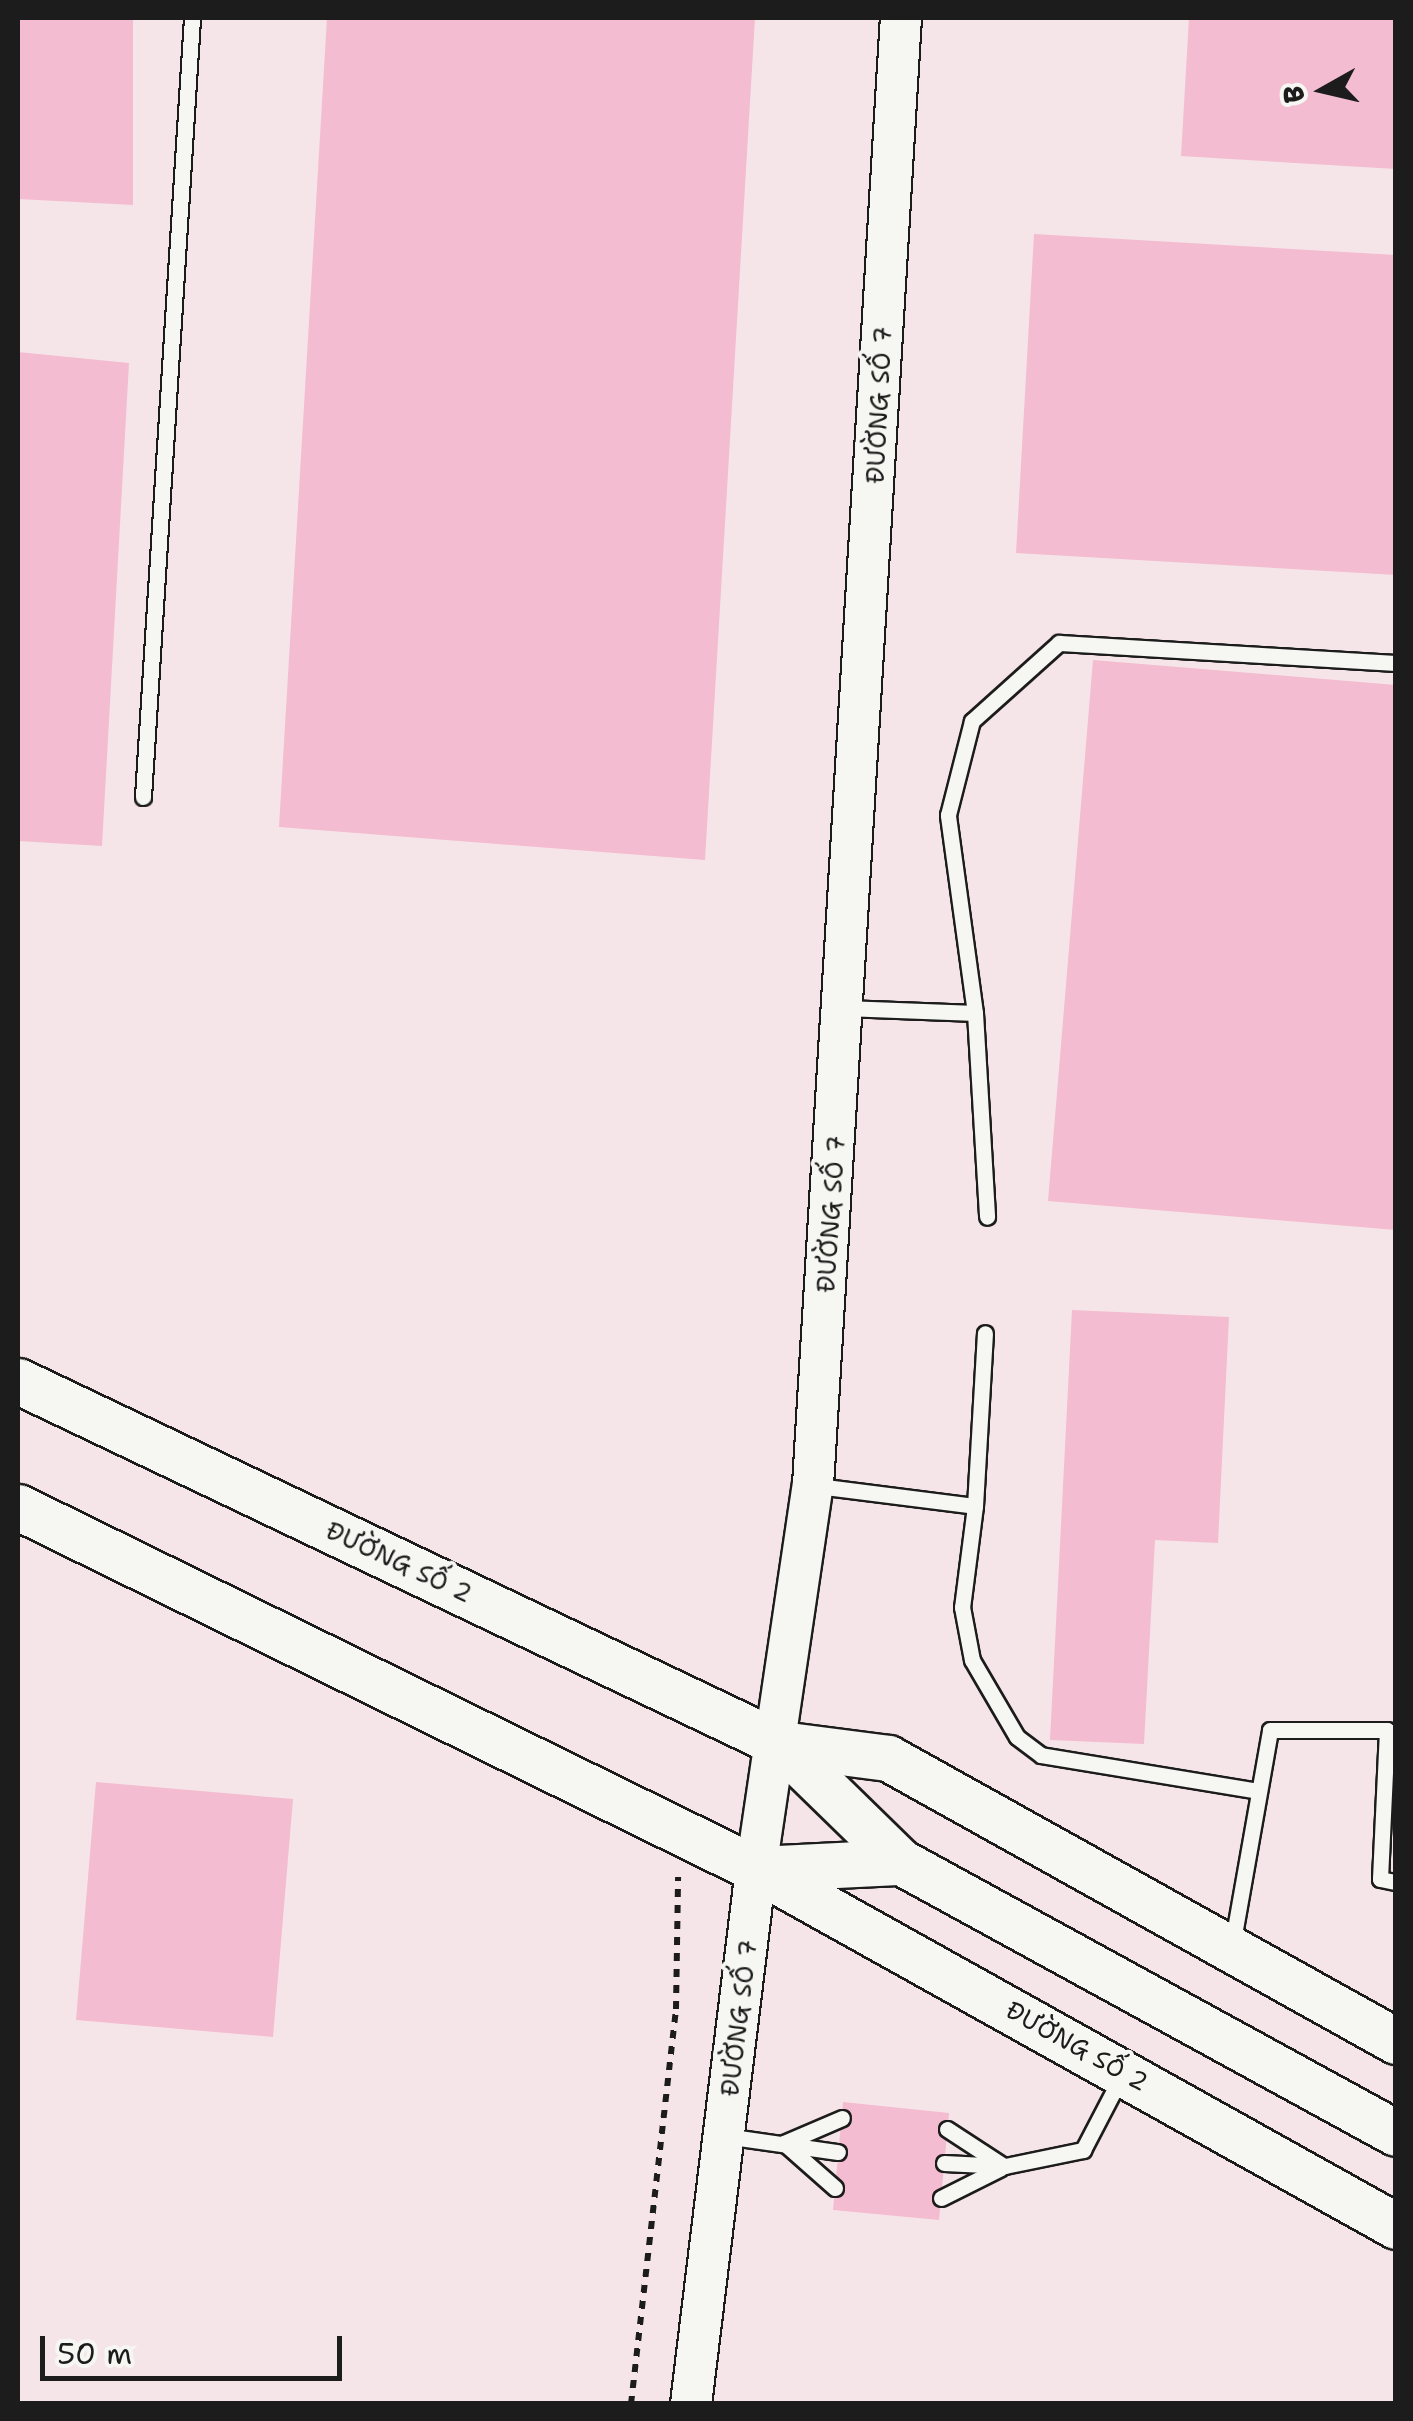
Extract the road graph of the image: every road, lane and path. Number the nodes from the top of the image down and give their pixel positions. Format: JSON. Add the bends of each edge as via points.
{"nodes":[{"id":1,"x":192,"y":18,"type":"edge"},
{"id":2,"x":901,"y":18,"type":"edge"},
{"id":3,"x":1396,"y":663,"type":"edge"},
{"id":4,"x":143,"y":797,"type":"dead end"},
{"id":5,"x":845,"y":1008,"type":"junction"},
{"id":6,"x":975,"y":1013,"type":"junction"},
{"id":7,"x":987,"y":1218,"type":"dead end"},
{"id":8,"x":985,"y":1333,"type":"dead end"},
{"id":9,"x":18,"y":1381,"type":"edge"},
{"id":10,"x":813,"y":1485,"type":"junction"},
{"id":11,"x":975,"y":1506,"type":"junction"},
{"id":12,"x":18,"y":1507,"type":"edge"},
{"id":13,"x":780,"y":1744,"type":"junction"},
{"id":14,"x":1258,"y":1791,"type":"junction"},
{"id":15,"x":679,"y":1831,"type":"junction"},
{"id":16,"x":901,"y":1862,"type":"junction"},
{"id":17,"x":756,"y":1870,"type":"junction"},
{"id":18,"x":1396,"y":1882,"type":"edge"},
{"id":19,"x":1231,"y":1950,"type":"junction"},
{"id":20,"x":1396,"y":2042,"type":"edge"},
{"id":21,"x":1124,"y":2072,"type":"junction"},
{"id":22,"x":842,"y":2118,"type":"dead end"},
{"id":23,"x":947,"y":2129,"type":"dead end"},
{"id":24,"x":1396,"y":2133,"type":"edge"},
{"id":25,"x":725,"y":2136,"type":"junction"},
{"id":26,"x":784,"y":2142,"type":"junction"},
{"id":27,"x":838,"y":2152,"type":"dead end"},
{"id":28,"x":944,"y":2163,"type":"dead end"},
{"id":29,"x":1005,"y":2166,"type":"junction"},
{"id":30,"x":835,"y":2188,"type":"dead end"},
{"id":31,"x":941,"y":2198,"type":"dead end"},
{"id":32,"x":1396,"y":2226,"type":"edge"},
{"id":33,"x":631,"y":2404,"type":"edge"},
{"id":34,"x":691,"y":2404,"type":"edge"}],
"edges":[{"from":1,"to":4,"type":"lane"},
{"from":2,"to":5,"type":"street","name":"ĐƯỜNG SỐ 7"},
{"from":3,"to":6,"type":"lane","via":[[1059,642],[972,721],[948,815]]},
{"from":5,"to":6,"type":"lane"},
{"from":5,"to":10,"type":"street","name":"ĐƯỜNG SỐ 7"},
{"from":6,"to":7,"type":"lane"},
{"from":8,"to":11,"type":"lane"},
{"from":9,"to":13,"type":"main road","name":"ĐƯỜNG SỐ 2"},
{"from":10,"to":11,"type":"lane"},
{"from":10,"to":13,"type":"street","name":"ĐƯỜNG SỐ 7"},
{"from":11,"to":14,"type":"lane","via":[[962,1607],[972,1660],[1017,1737],[1041,1755]]},
{"from":12,"to":15,"type":"main road","name":"ĐƯỜNG SỐ 2"},
{"from":13,"to":16,"type":"main road","name":"ĐƯỜNG SỐ 2"},
{"from":13,"to":17,"type":"street","name":"ĐƯỜNG SỐ 7"},
{"from":13,"to":19,"type":"main road","name":"ĐƯỜNG SỐ 2","via":[[888,1758]]},
{"from":14,"to":18,"type":"lane","via":[[1270,1730],[1387,1730],[1380,1879]]},
{"from":14,"to":19,"type":"lane"},
{"from":15,"to":17,"type":"main road","name":"ĐƯỜNG SỐ 2"},
{"from":15,"to":33,"type":"path","via":[[676,2008]]},
{"from":16,"to":17,"type":"main road"},
{"from":16,"to":24,"type":"main road","name":"ĐƯỜNG SỐ 2"},
{"from":17,"to":21,"type":"main road","name":"ĐƯỜNG SỐ 2"},
{"from":17,"to":25,"type":"street","name":"ĐƯỜNG SỐ 7"},
{"from":19,"to":20,"type":"main road","name":"ĐƯỜNG SỐ 2"},
{"from":21,"to":29,"type":"lane","via":[[1084,2150]]},
{"from":21,"to":32,"type":"main road","name":"ĐƯỜNG SỐ 2"},
{"from":22,"to":26,"type":"lane"},
{"from":23,"to":29,"type":"lane"},
{"from":25,"to":26,"type":"lane"},
{"from":25,"to":34,"type":"street","name":"ĐƯỜNG SỐ 7"},
{"from":26,"to":27,"type":"lane"},
{"from":26,"to":30,"type":"lane"},
{"from":28,"to":29,"type":"lane"},
{"from":29,"to":31,"type":"lane"}]}
